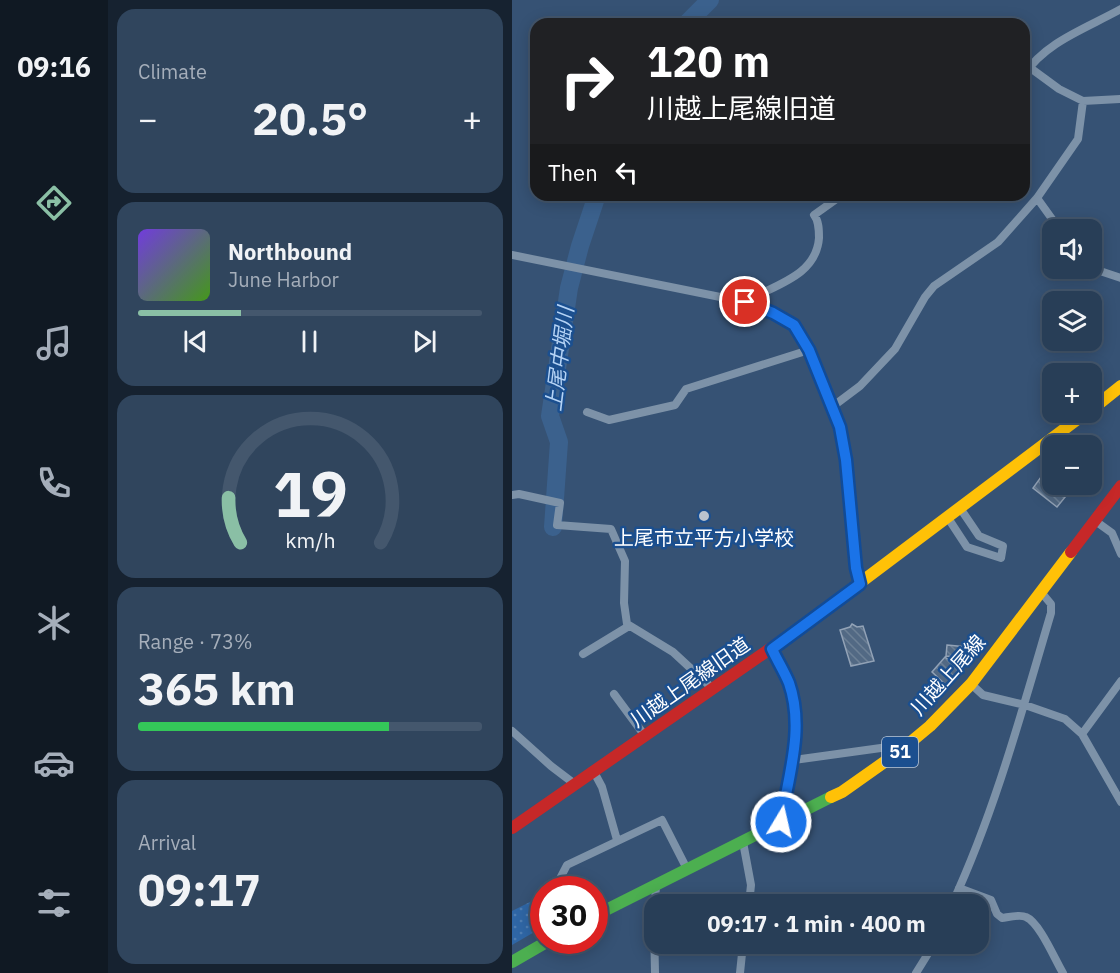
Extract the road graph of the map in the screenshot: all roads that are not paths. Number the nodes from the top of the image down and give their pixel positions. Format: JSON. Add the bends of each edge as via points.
{"nodes":[{"id":1,"x":1121,"y":9,"type":"edge"},
{"id":2,"x":1030,"y":66,"type":"edge"},
{"id":3,"x":1030,"y":68,"type":"edge"},
{"id":4,"x":1121,"y":99,"type":"edge"},
{"id":5,"x":1083,"y":101,"type":"junction"},
{"id":6,"x":1037,"y":198,"type":"junction"},
{"id":7,"x":834,"y":201,"type":"edge"},
{"id":8,"x":1052,"y":219,"type":"edge"},
{"id":9,"x":512,"y":255,"type":"edge"},
{"id":10,"x":1102,"y":272,"type":"edge"},
{"id":11,"x":1121,"y":278,"type":"edge"},
{"id":12,"x":745,"y":302,"type":"junction"},
{"id":13,"x":809,"y":350,"type":"junction"},
{"id":14,"x":1121,"y":386,"type":"edge"},
{"id":15,"x":1102,"y":401,"type":"edge"},
{"id":16,"x":832,"y":407,"type":"junction"},
{"id":17,"x":587,"y":412,"type":"dead end"},
{"id":18,"x":1072,"y":423,"type":"edge"},
{"id":19,"x":1121,"y":486,"type":"edge"},
{"id":20,"x":512,"y":495,"type":"edge"},
{"id":21,"x":960,"y":508,"type":"junction"},
{"id":22,"x":948,"y":518,"type":"junction"},
{"id":23,"x":1094,"y":520,"type":"junction"},
{"id":24,"x":1121,"y":554,"type":"edge"},
{"id":25,"x":860,"y":584,"type":"junction"},
{"id":26,"x":1041,"y":592,"type":"junction"},
{"id":27,"x":629,"y":626,"type":"junction"},
{"id":28,"x":772,"y":649,"type":"junction"},
{"id":29,"x":583,"y":654,"type":"dead end"},
{"id":30,"x":1121,"y":681,"type":"edge"},
{"id":31,"x":971,"y":684,"type":"junction"},
{"id":32,"x":713,"y":689,"type":"junction"},
{"id":33,"x":614,"y":694,"type":"dead end"},
{"id":34,"x":1025,"y":705,"type":"junction"},
{"id":35,"x":512,"y":731,"type":"edge"},
{"id":36,"x":1082,"y":734,"type":"junction"},
{"id":37,"x":645,"y":736,"type":"junction"},
{"id":38,"x":900,"y":751,"type":"junction"},
{"id":39,"x":794,"y":760,"type":"junction"},
{"id":40,"x":594,"y":772,"type":"junction"},
{"id":41,"x":576,"y":785,"type":"junction"},
{"id":42,"x":1121,"y":802,"type":"edge"},
{"id":43,"x":781,"y":822,"type":"junction"},
{"id":44,"x":512,"y":828,"type":"edge"},
{"id":45,"x":617,"y":840,"type":"junction"},
{"id":46,"x":743,"y":842,"type":"junction"},
{"id":47,"x":687,"y":869,"type":"junction"},
{"id":48,"x":562,"y":876,"type":"edge"},
{"id":49,"x":656,"y":884,"type":"junction"},
{"id":50,"x":959,"y":888,"type":"junction"},
{"id":51,"x":656,"y":894,"type":"edge"},
{"id":52,"x":751,"y":894,"type":"edge"},
{"id":53,"x":956,"y":894,"type":"edge"},
{"id":54,"x":608,"y":909,"type":"edge"},
{"id":55,"x":530,"y":952,"type":"edge"},
{"id":56,"x":655,"y":954,"type":"edge"},
{"id":57,"x":742,"y":954,"type":"edge"},
{"id":58,"x":929,"y":954,"type":"edge"},
{"id":59,"x":512,"y":962,"type":"edge"},
{"id":60,"x":922,"y":969,"type":"edge"},
{"id":61,"x":655,"y":973,"type":"edge"},
{"id":62,"x":740,"y":973,"type":"edge"},
{"id":63,"x":916,"y":973,"type":"edge"},
{"id":64,"x":1063,"y":973,"type":"edge"}],
"edges":[{"from":1,"to":2,"type":"street","via":[[1045,51]]},
{"from":3,"to":5,"type":"street"},
{"from":4,"to":5,"type":"street"},
{"from":5,"to":6,"type":"street","via":[[1078,139]]},
{"from":6,"to":8,"type":"street"},
{"from":6,"to":16,"type":"street","via":[[998,242],[934,286],[890,355],[860,386]]},
{"from":7,"to":12,"type":"street","via":[[814,215],[818,221],[817,247],[805,270]]},
{"from":9,"to":12,"type":"street"},
{"from":10,"to":11,"type":"street"},
{"from":12,"to":13,"type":"street","via":[[794,325]]},
{"from":13,"to":16,"type":"street"},
{"from":13,"to":17,"type":"street","via":[[686,389],[675,405],[609,420]]},
{"from":14,"to":15,"type":"street"},
{"from":16,"to":25,"type":"street","via":[[843,442]]},
{"from":18,"to":21,"type":"street","name":"川越上尾線旧道"},
{"from":19,"to":23,"type":"street","name":"川越上尾線","number":"51"},
{"from":20,"to":27,"type":"street","via":[[560,503],[557,525],[611,529],[626,561],[624,603]]},
{"from":21,"to":22,"type":"street","name":"川越上尾線旧道"},
{"from":21,"to":22,"type":"street","via":[[979,537],[1003,546],[1001,558],[967,547]]},
{"from":22,"to":25,"type":"street","name":"川越上尾線旧道"},
{"from":23,"to":24,"type":"street","via":[[1112,533]]},
{"from":23,"to":26,"type":"street","name":"川越上尾線","number":"51"},
{"from":25,"to":28,"type":"street","name":"川越上尾線旧道"},
{"from":26,"to":31,"type":"street","name":"川越上尾線","number":"51"},
{"from":26,"to":34,"type":"street","via":[[1051,604],[1051,613]]},
{"from":27,"to":29,"type":"street"},
{"from":27,"to":32,"type":"street","via":[[673,652]]},
{"from":28,"to":32,"type":"street","name":"川越上尾線旧道"},
{"from":28,"to":39,"type":"street","via":[[794,703]]},
{"from":30,"to":36,"type":"street"},
{"from":31,"to":34,"type":"street","via":[[983,695]]},
{"from":31,"to":38,"type":"street","name":"川越上尾線","number":"51"},
{"from":32,"to":37,"type":"street","name":"川越上尾線旧道"},
{"from":33,"to":37,"type":"street"},
{"from":34,"to":36,"type":"street","via":[[1065,719]]},
{"from":34,"to":50,"type":"street"},
{"from":35,"to":41,"type":"street"},
{"from":36,"to":42,"type":"street"},
{"from":37,"to":40,"type":"street","name":"川越上尾線旧道"},
{"from":38,"to":39,"type":"street","via":[[888,747]]},
{"from":38,"to":43,"type":"street","name":"川越上尾線","number":"51","via":[[842,792]]},
{"from":39,"to":43,"type":"street"},
{"from":40,"to":41,"type":"street","name":"川越上尾線旧道"},
{"from":40,"to":45,"type":"street"},
{"from":41,"to":44,"type":"street","name":"川越上尾線旧道"},
{"from":43,"to":46,"type":"street","name":"川越上尾線","number":"51"},
{"from":45,"to":47,"type":"street","via":[[662,820]]},
{"from":45,"to":48,"type":"street","via":[[568,865]]},
{"from":46,"to":47,"type":"street","name":"川越上尾線","number":"51"},
{"from":46,"to":52,"type":"street"},
{"from":47,"to":49,"type":"street","name":"川越上尾線","number":"51"},
{"from":49,"to":51,"type":"street"},
{"from":49,"to":54,"type":"street","name":"川越上尾線","number":"51"},
{"from":50,"to":53,"type":"street"},
{"from":50,"to":64,"type":"street","via":[[991,900],[1002,918],[1028,918]]},
{"from":55,"to":59,"type":"street"},
{"from":56,"to":61,"type":"street"},
{"from":57,"to":62,"type":"street"},
{"from":58,"to":60,"type":"street"},
{"from":60,"to":63,"type":"street"}]}
